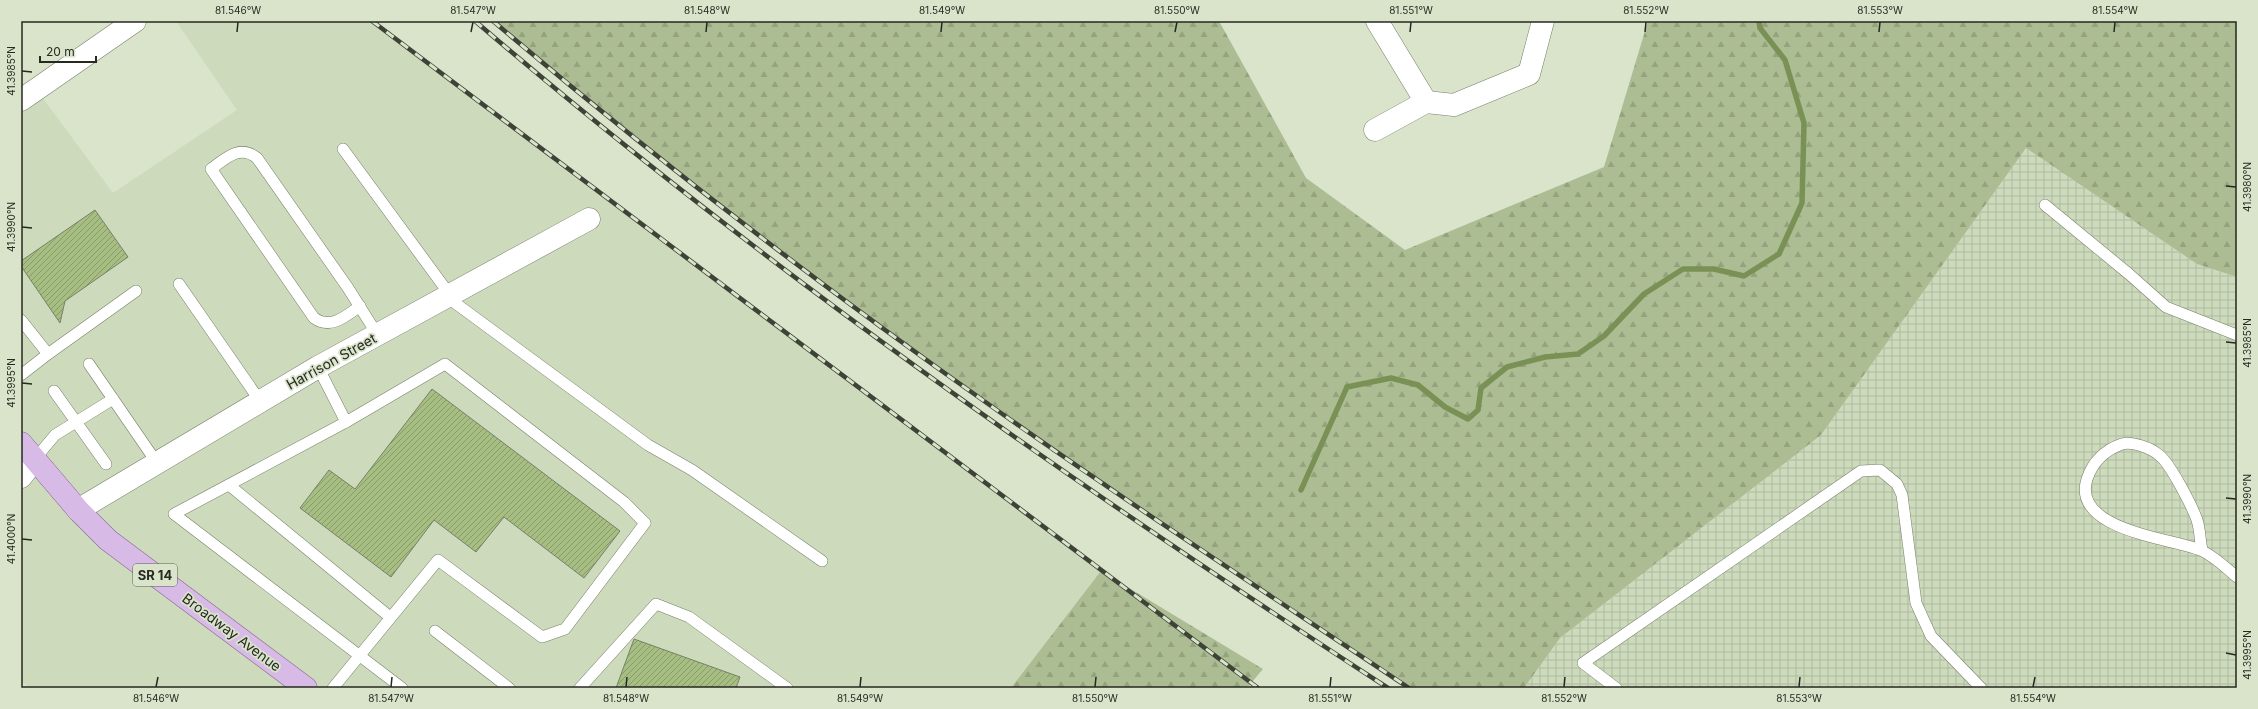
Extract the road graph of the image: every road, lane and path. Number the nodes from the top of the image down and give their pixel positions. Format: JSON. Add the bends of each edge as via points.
{"nodes":[{"id":1,"x":135,"y":21,"type":"edge"},
{"id":2,"x":1377,"y":21,"type":"edge"},
{"id":3,"x":1543,"y":21,"type":"edge"},
{"id":4,"x":21,"y":100,"type":"edge"},
{"id":5,"x":1426,"y":102,"type":"junction"},
{"id":6,"x":1375,"y":130,"type":"dead end"},
{"id":7,"x":344,"y":149,"type":"dead end"},
{"id":8,"x":2045,"y":205,"type":"dead end"},
{"id":9,"x":588,"y":219,"type":"dead end"},
{"id":10,"x":179,"y":284,"type":"dead end"},
{"id":11,"x":136,"y":291,"type":"dead end"},
{"id":12,"x":448,"y":296,"type":"junction"},
{"id":13,"x":360,"y":306,"type":"junction"},
{"id":14,"x":21,"y":320,"type":"edge"},
{"id":15,"x":377,"y":334,"type":"junction"},
{"id":16,"x":2237,"y":335,"type":"edge"},
{"id":17,"x":48,"y":354,"type":"junction"},
{"id":18,"x":89,"y":364,"type":"dead end"},
{"id":19,"x":318,"y":367,"type":"junction"},
{"id":20,"x":21,"y":375,"type":"edge"},
{"id":21,"x":54,"y":391,"type":"dead end"},
{"id":22,"x":113,"y":399,"type":"junction"},
{"id":23,"x":260,"y":401,"type":"junction"},
{"id":24,"x":75,"y":422,"type":"junction"},
{"id":25,"x":346,"y":422,"type":"junction"},
{"id":26,"x":21,"y":443,"type":"edge"},
{"id":27,"x":157,"y":463,"type":"junction"},
{"id":28,"x":106,"y":464,"type":"dead end"},
{"id":29,"x":28,"y":468,"type":"edge"},
{"id":30,"x":229,"y":485,"type":"junction"},
{"id":31,"x":78,"y":510,"type":"junction"},
{"id":32,"x":2202,"y":550,"type":"junction"},
{"id":33,"x":822,"y":561,"type":"dead end"},
{"id":34,"x":2237,"y":576,"type":"edge"},
{"id":35,"x":390,"y":617,"type":"junction"},
{"id":36,"x":435,"y":631,"type":"dead end"},
{"id":37,"x":360,"y":655,"type":"junction"},
{"id":38,"x":306,"y":688,"type":"edge"},
{"id":39,"x":333,"y":688,"type":"edge"},
{"id":40,"x":402,"y":688,"type":"edge"},
{"id":41,"x":509,"y":688,"type":"edge"},
{"id":42,"x":580,"y":688,"type":"edge"},
{"id":43,"x":787,"y":688,"type":"edge"},
{"id":44,"x":1616,"y":688,"type":"edge"},
{"id":45,"x":1981,"y":688,"type":"edge"}],
"edges":[{"from":1,"to":4,"type":"street"},
{"from":2,"to":5,"type":"street"},
{"from":3,"to":5,"type":"street","via":[[1529,74],[1454,105]]},
{"from":5,"to":6,"type":"street"},
{"from":7,"to":12,"type":"lane"},
{"from":8,"to":16,"type":"lane","via":[[2166,307]]},
{"from":9,"to":12,"type":"street","name":"Harrison Street"},
{"from":10,"to":23,"type":"lane"},
{"from":11,"to":17,"type":"lane"},
{"from":12,"to":15,"type":"street","name":"Harrison Street"},
{"from":12,"to":33,"type":"lane","via":[[648,445],[692,470]]},
{"from":13,"to":13,"type":"lane","via":[[334,322],[325,323],[314,318],[211,169],[241,151],[251,153],[257,158]]},
{"from":13,"to":15,"type":"lane"},
{"from":14,"to":17,"type":"lane"},
{"from":15,"to":19,"type":"street","name":"Harrison Street"},
{"from":17,"to":20,"type":"lane"},
{"from":18,"to":22,"type":"lane"},
{"from":19,"to":23,"type":"street","name":"Harrison Street"},
{"from":19,"to":25,"type":"lane"},
{"from":21,"to":24,"type":"lane"},
{"from":22,"to":24,"type":"lane"},
{"from":22,"to":27,"type":"lane"},
{"from":23,"to":27,"type":"street","name":"Harrison Street"},
{"from":24,"to":28,"type":"lane"},
{"from":24,"to":29,"type":"lane","via":[[55,435]]},
{"from":25,"to":30,"type":"lane"},
{"from":25,"to":35,"type":"lane","via":[[445,364],[624,502],[644,523],[565,630],[542,637],[438,560]]},
{"from":26,"to":29,"type":"main road","name":"Broadway Avenue","number":"SR 14"},
{"from":27,"to":31,"type":"street","name":"Harrison Street"},
{"from":29,"to":31,"type":"main road","name":"Broadway Avenue","number":"SR 14"},
{"from":30,"to":35,"type":"lane"},
{"from":30,"to":37,"type":"lane","via":[[174,514]]},
{"from":31,"to":38,"type":"main road","name":"Broadway Avenue","number":"SR 14","via":[[108,540]]},
{"from":32,"to":32,"type":"lane","via":[[2120,526],[2102,518],[2090,507],[2087,496],[2086,482],[2097,460],[2110,449],[2125,443],[2145,447],[2159,455],[2169,467],[2197,520]]},
{"from":32,"to":34,"type":"lane"},
{"from":35,"to":37,"type":"lane"},
{"from":36,"to":41,"type":"lane"},
{"from":37,"to":39,"type":"lane"},
{"from":37,"to":40,"type":"lane"},
{"from":42,"to":43,"type":"lane","via":[[656,604],[689,617]]},
{"from":44,"to":45,"type":"lane","via":[[1583,663],[1861,471],[1880,470],[1897,484],[1902,495],[1916,603],[1931,636]]}]}
